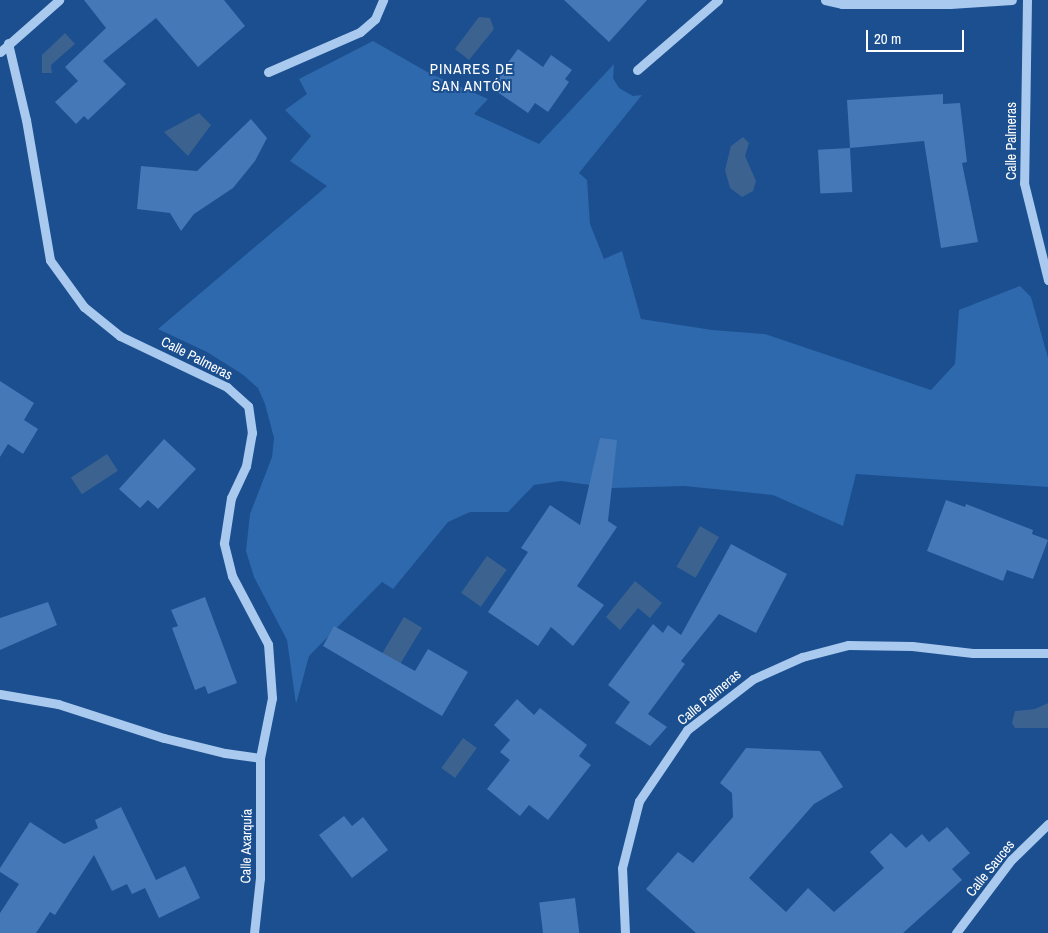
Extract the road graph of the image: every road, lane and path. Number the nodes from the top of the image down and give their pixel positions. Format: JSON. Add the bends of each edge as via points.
{"nodes":[{"id":1,"x":59,"y":0,"type":"edge"},
{"id":2,"x":383,"y":0,"type":"edge"},
{"id":3,"x":718,"y":0,"type":"edge"},
{"id":4,"x":825,"y":0,"type":"edge"},
{"id":5,"x":1012,"y":0,"type":"edge"},
{"id":6,"x":1027,"y":0,"type":"edge"},
{"id":7,"x":49,"y":4,"type":"edge"},
{"id":8,"x":8,"y":43,"type":"junction"},
{"id":9,"x":0,"y":52,"type":"edge"},
{"id":10,"x":637,"y":70,"type":"dead end"},
{"id":11,"x":268,"y":72,"type":"dead end"},
{"id":12,"x":1048,"y":280,"type":"edge"},
{"id":13,"x":1048,"y":653,"type":"edge"},
{"id":14,"x":0,"y":694,"type":"edge"},
{"id":15,"x":260,"y":758,"type":"junction"},
{"id":16,"x":1048,"y":824,"type":"edge"},
{"id":17,"x":254,"y":933,"type":"edge"},
{"id":18,"x":625,"y":933,"type":"edge"},
{"id":19,"x":956,"y":933,"type":"edge"}],
"edges":[{"from":1,"to":7,"type":"street"},
{"from":2,"to":11,"type":"street","via":[[375,18],[360,32]]},
{"from":3,"to":10,"type":"street"},
{"from":4,"to":5,"type":"street","via":[[842,4],[950,4]]},
{"from":6,"to":12,"type":"street","name":"Calle Palmeras","via":[[1024,183]]},
{"from":7,"to":8,"type":"street"},
{"from":8,"to":9,"type":"street"},
{"from":8,"to":15,"type":"street","name":"Calle Palmeras","via":[[26,120],[50,260],[84,307],[120,336],[227,387],[248,406],[252,433],[246,466],[231,498],[224,543],[232,576],[268,644],[272,698]]},
{"from":13,"to":18,"type":"street","name":"Calle Palmeras","via":[[982,653],[912,646],[848,645],[802,657],[753,679],[687,730],[639,801],[622,868]]},
{"from":14,"to":15,"type":"street","via":[[58,704],[182,742]]},
{"from":15,"to":17,"type":"street","name":"Calle Axarquía","via":[[260,878]]},
{"from":16,"to":19,"type":"street","name":"Calle Sauces","via":[[1011,860]]}]}
